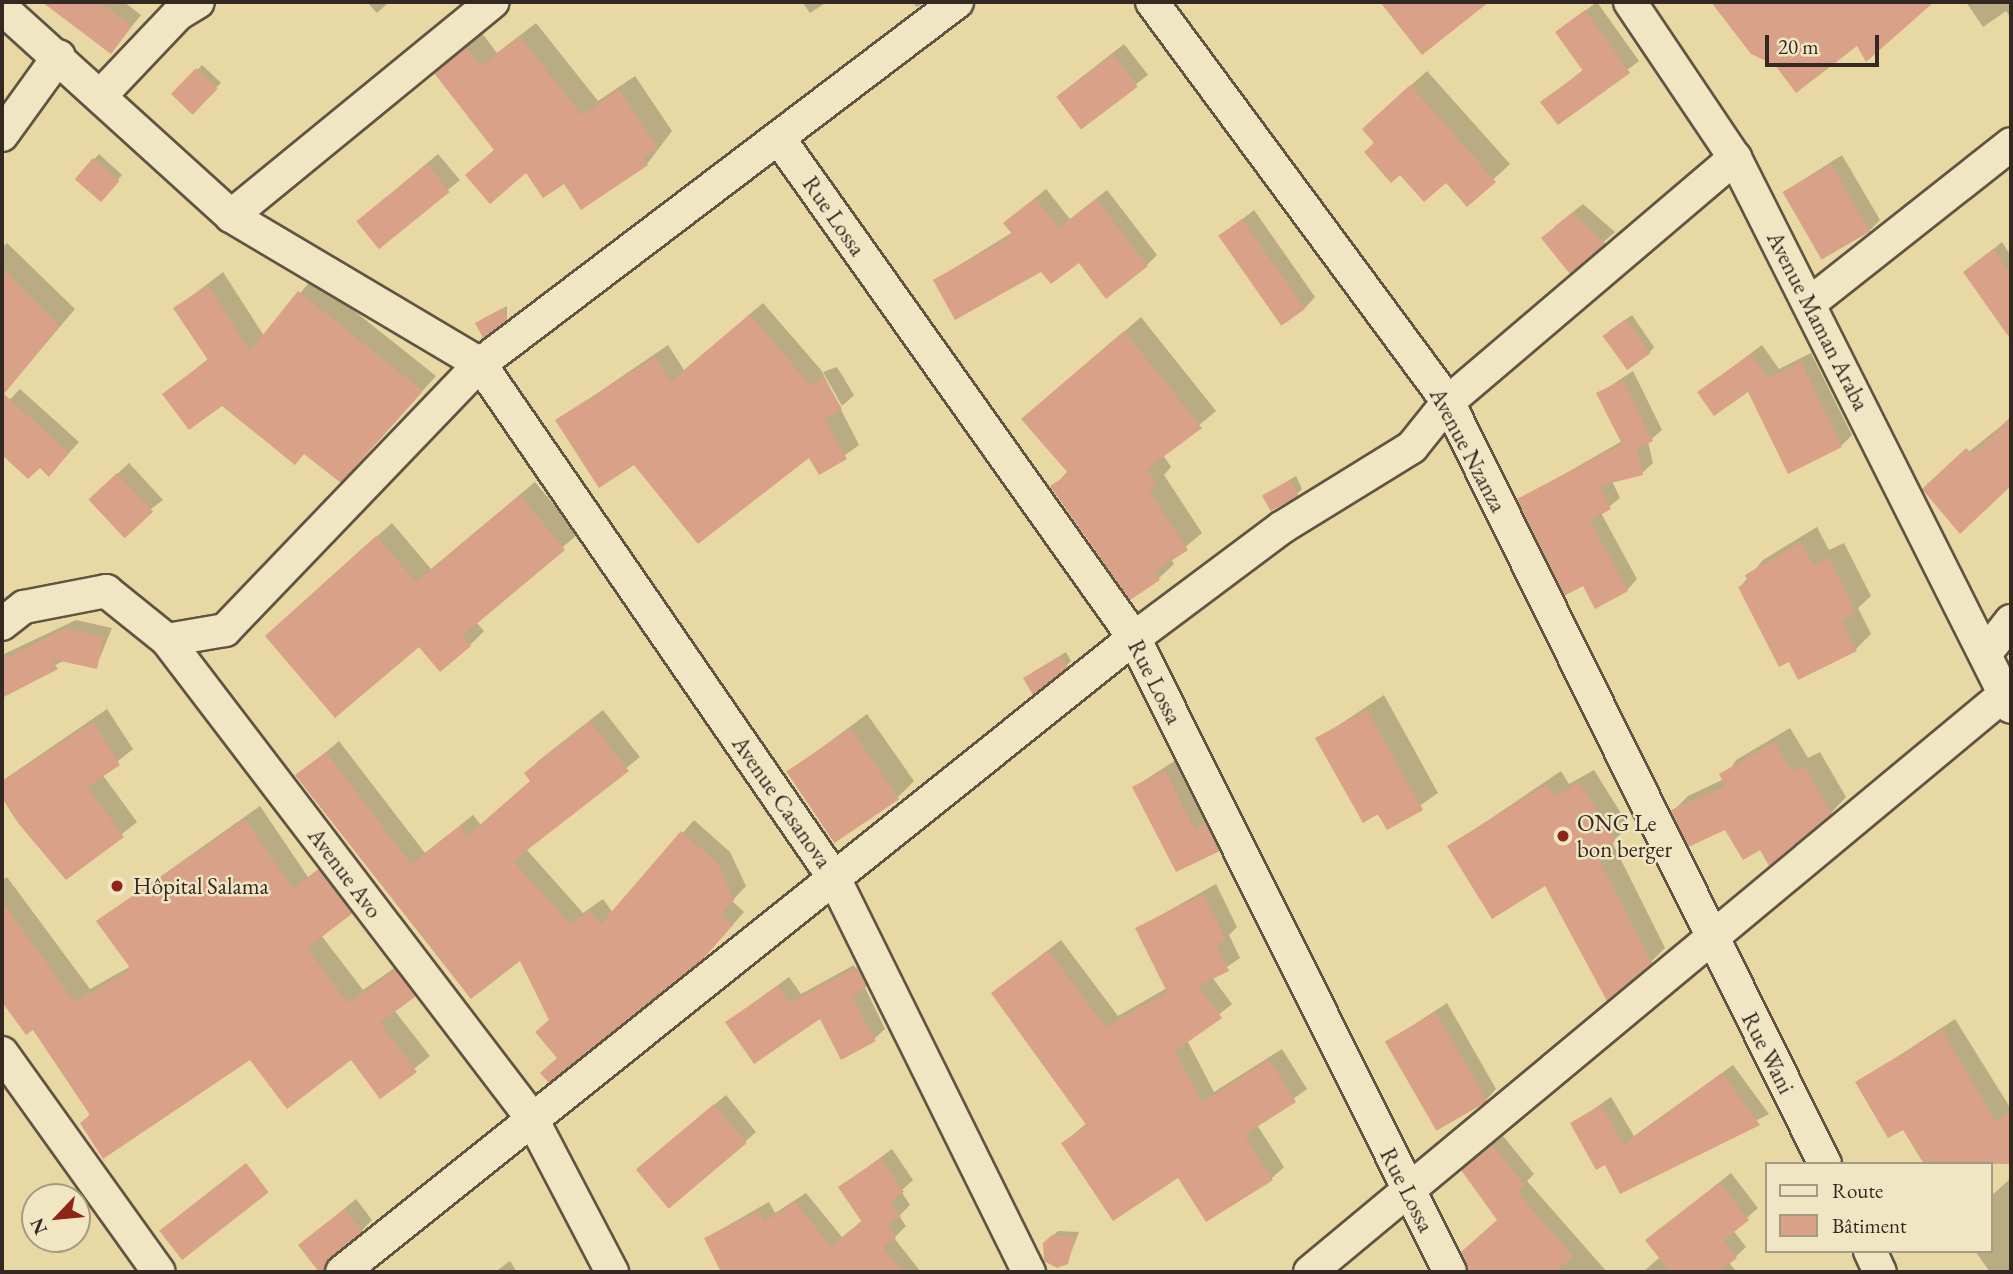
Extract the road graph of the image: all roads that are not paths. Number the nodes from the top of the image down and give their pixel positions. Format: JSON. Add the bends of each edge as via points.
{"nodes":[{"id":1,"x":198,"y":2,"type":"edge"},
{"id":2,"x":492,"y":2,"type":"edge"},
{"id":3,"x":957,"y":2,"type":"edge"},
{"id":4,"x":1152,"y":2,"type":"edge"},
{"id":5,"x":1630,"y":2,"type":"edge"},
{"id":6,"x":2,"y":8,"type":"edge"},
{"id":7,"x":59,"y":56,"type":"junction"},
{"id":8,"x":103,"y":93,"type":"junction"},
{"id":9,"x":2,"y":135,"type":"edge"},
{"id":10,"x":780,"y":140,"type":"junction"},
{"id":11,"x":2011,"y":144,"type":"edge"},
{"id":12,"x":1735,"y":158,"type":"junction"},
{"id":13,"x":231,"y":216,"type":"junction"},
{"id":14,"x":1810,"y":303,"type":"junction"},
{"id":15,"x":480,"y":364,"type":"junction"},
{"id":16,"x":1448,"y":402,"type":"junction"},
{"id":17,"x":2011,"y":621,"type":"edge"},
{"id":18,"x":2,"y":624,"type":"edge"},
{"id":19,"x":1134,"y":638,"type":"junction"},
{"id":20,"x":167,"y":640,"type":"junction"},
{"id":21,"x":1985,"y":654,"type":"junction"},
{"id":22,"x":2008,"y":701,"type":"edge"},
{"id":23,"x":834,"y":878,"type":"junction"},
{"id":24,"x":1711,"y":942,"type":"junction"},
{"id":25,"x":2,"y":1053,"type":"edge"},
{"id":26,"x":531,"y":1117,"type":"junction"},
{"id":27,"x":1824,"y":1162,"type":"edge"},
{"id":28,"x":1409,"y":1194,"type":"junction"},
{"id":29,"x":1871,"y":1253,"type":"edge"},
{"id":30,"x":159,"y":1272,"type":"edge"},
{"id":31,"x":342,"y":1272,"type":"edge"},
{"id":32,"x":612,"y":1272,"type":"edge"},
{"id":33,"x":1029,"y":1272,"type":"edge"},
{"id":34,"x":1310,"y":1272,"type":"edge"},
{"id":35,"x":1450,"y":1272,"type":"edge"},
{"id":36,"x":1880,"y":1272,"type":"edge"}],
"edges":[{"from":1,"to":8,"type":"street","via":[[178,14]]},
{"from":2,"to":13,"type":"street"},
{"from":3,"to":10,"type":"street"},
{"from":4,"to":16,"type":"street","name":"Avenue Nzanza"},
{"from":5,"to":12,"type":"street","name":"Avenue Maman Araba"},
{"from":6,"to":7,"type":"street"},
{"from":7,"to":8,"type":"street"},
{"from":7,"to":9,"type":"street"},
{"from":8,"to":13,"type":"street"},
{"from":10,"to":15,"type":"street"},
{"from":10,"to":19,"type":"street","name":"Rue Lossa"},
{"from":11,"to":14,"type":"street"},
{"from":12,"to":14,"type":"street","name":"Avenue Maman Araba"},
{"from":12,"to":16,"type":"street"},
{"from":13,"to":15,"type":"street"},
{"from":14,"to":21,"type":"street","name":"Avenue Maman Araba"},
{"from":15,"to":20,"type":"street","via":[[225,630]]},
{"from":15,"to":23,"type":"street","name":"Avenue Casanova"},
{"from":16,"to":19,"type":"street","via":[[1412,447],[1281,528]]},
{"from":16,"to":24,"type":"street","name":"Avenue Nzanza"},
{"from":17,"to":21,"type":"street"},
{"from":18,"to":20,"type":"street","name":"Avenue Avo","via":[[24,607],[106,592]]},
{"from":19,"to":23,"type":"street"},
{"from":19,"to":28,"type":"street","name":"Rue Lossa"},
{"from":20,"to":26,"type":"street","name":"Avenue Avo"},
{"from":21,"to":22,"type":"street","name":"Avenue Maman Araba"},
{"from":22,"to":24,"type":"street"},
{"from":23,"to":26,"type":"street"},
{"from":23,"to":33,"type":"street","name":"Avenue Casanova"},
{"from":24,"to":27,"type":"street","name":"Rue Wani"},
{"from":24,"to":28,"type":"street"},
{"from":25,"to":30,"type":"street"},
{"from":26,"to":31,"type":"street"},
{"from":26,"to":32,"type":"street","name":"Avenue Avo"},
{"from":28,"to":34,"type":"street"},
{"from":28,"to":35,"type":"street","name":"Rue Lossa"},
{"from":29,"to":36,"type":"street"}]}
